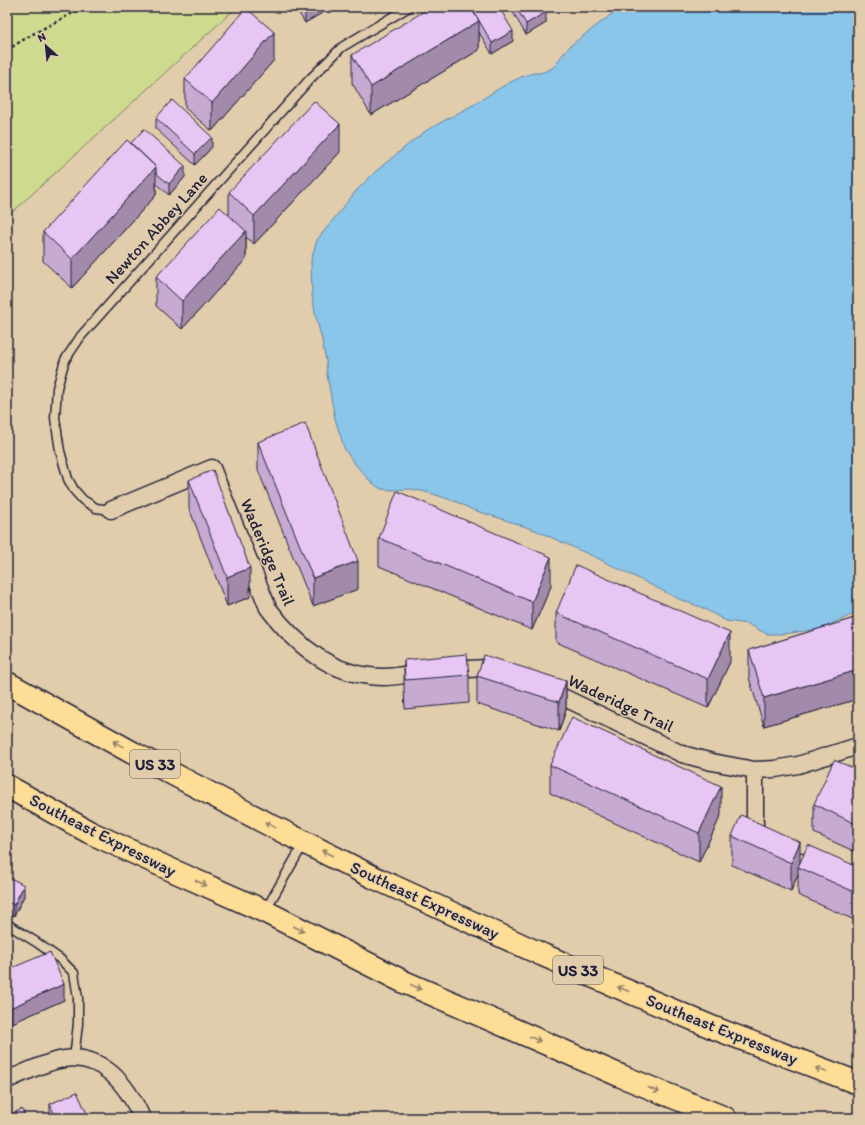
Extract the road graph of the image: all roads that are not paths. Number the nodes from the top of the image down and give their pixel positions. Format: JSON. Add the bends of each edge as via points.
{"nodes":[{"id":1,"x":409,"y":7,"type":"edge"},
{"id":2,"x":111,"y":510,"type":"joint"},
{"id":3,"x":514,"y":677,"type":"edge"},
{"id":4,"x":7,"y":683,"type":"edge"},
{"id":5,"x":535,"y":684,"type":"edge"},
{"id":6,"x":857,"y":747,"type":"edge"},
{"id":7,"x":755,"y":770,"type":"junction"},
{"id":8,"x":7,"y":786,"type":"edge"},
{"id":9,"x":305,"y":842,"type":"junction"},
{"id":10,"x":858,"y":888,"type":"edge"},
{"id":11,"x":264,"y":911,"type":"junction"},
{"id":12,"x":7,"y":924,"type":"edge"},
{"id":13,"x":74,"y":1058,"type":"junction"},
{"id":14,"x":7,"y":1080,"type":"edge"},
{"id":15,"x":858,"y":1083,"type":"edge"},
{"id":16,"x":142,"y":1118,"type":"edge"},
{"id":17,"x":725,"y":1118,"type":"edge"}],
"edges":[{"from":1,"to":2,"type":"lane","name":"Newton Abbey Lane","via":[[342,47],[310,78],[85,331],[66,360],[57,388],[56,418],[60,451],[68,479],[83,500],[96,508]]},
{"from":2,"to":3,"type":"street","name":"Waderidge Trail","via":[[212,468],[268,608],[277,621],[316,657],[357,674],[382,677],[458,668],[487,668]]},
{"from":9,"to":4,"type":"highway","name":"Southeast Expressway","number":"US 33","one_way":true,"via":[[133,753]]},
{"from":5,"to":7,"type":"street","name":"Waderidge Trail","via":[[682,754]]},
{"from":6,"to":7,"type":"street","name":"Waderidge Trail","via":[[798,765]]},
{"from":7,"to":10,"type":"street","via":[[755,835],[765,846]]},
{"from":8,"to":11,"type":"highway","name":"Southeast Expressway","one_way":true,"via":[[89,832]]},
{"from":9,"to":11,"type":"lane"},
{"from":15,"to":9,"type":"highway","name":"Southeast Expressway","number":"US 33","one_way":true,"via":[[714,1028],[543,955],[373,877]]},
{"from":11,"to":17,"type":"highway","name":"Southeast Expressway","one_way":true,"via":[[404,982]]},
{"from":12,"to":13,"type":"lane","via":[[60,959],[74,973],[78,998],[78,1024]]},
{"from":13,"to":14,"type":"street","via":[[47,1063]]},
{"from":13,"to":16,"type":"street","via":[[89,1060],[112,1073],[123,1084]]}]}
